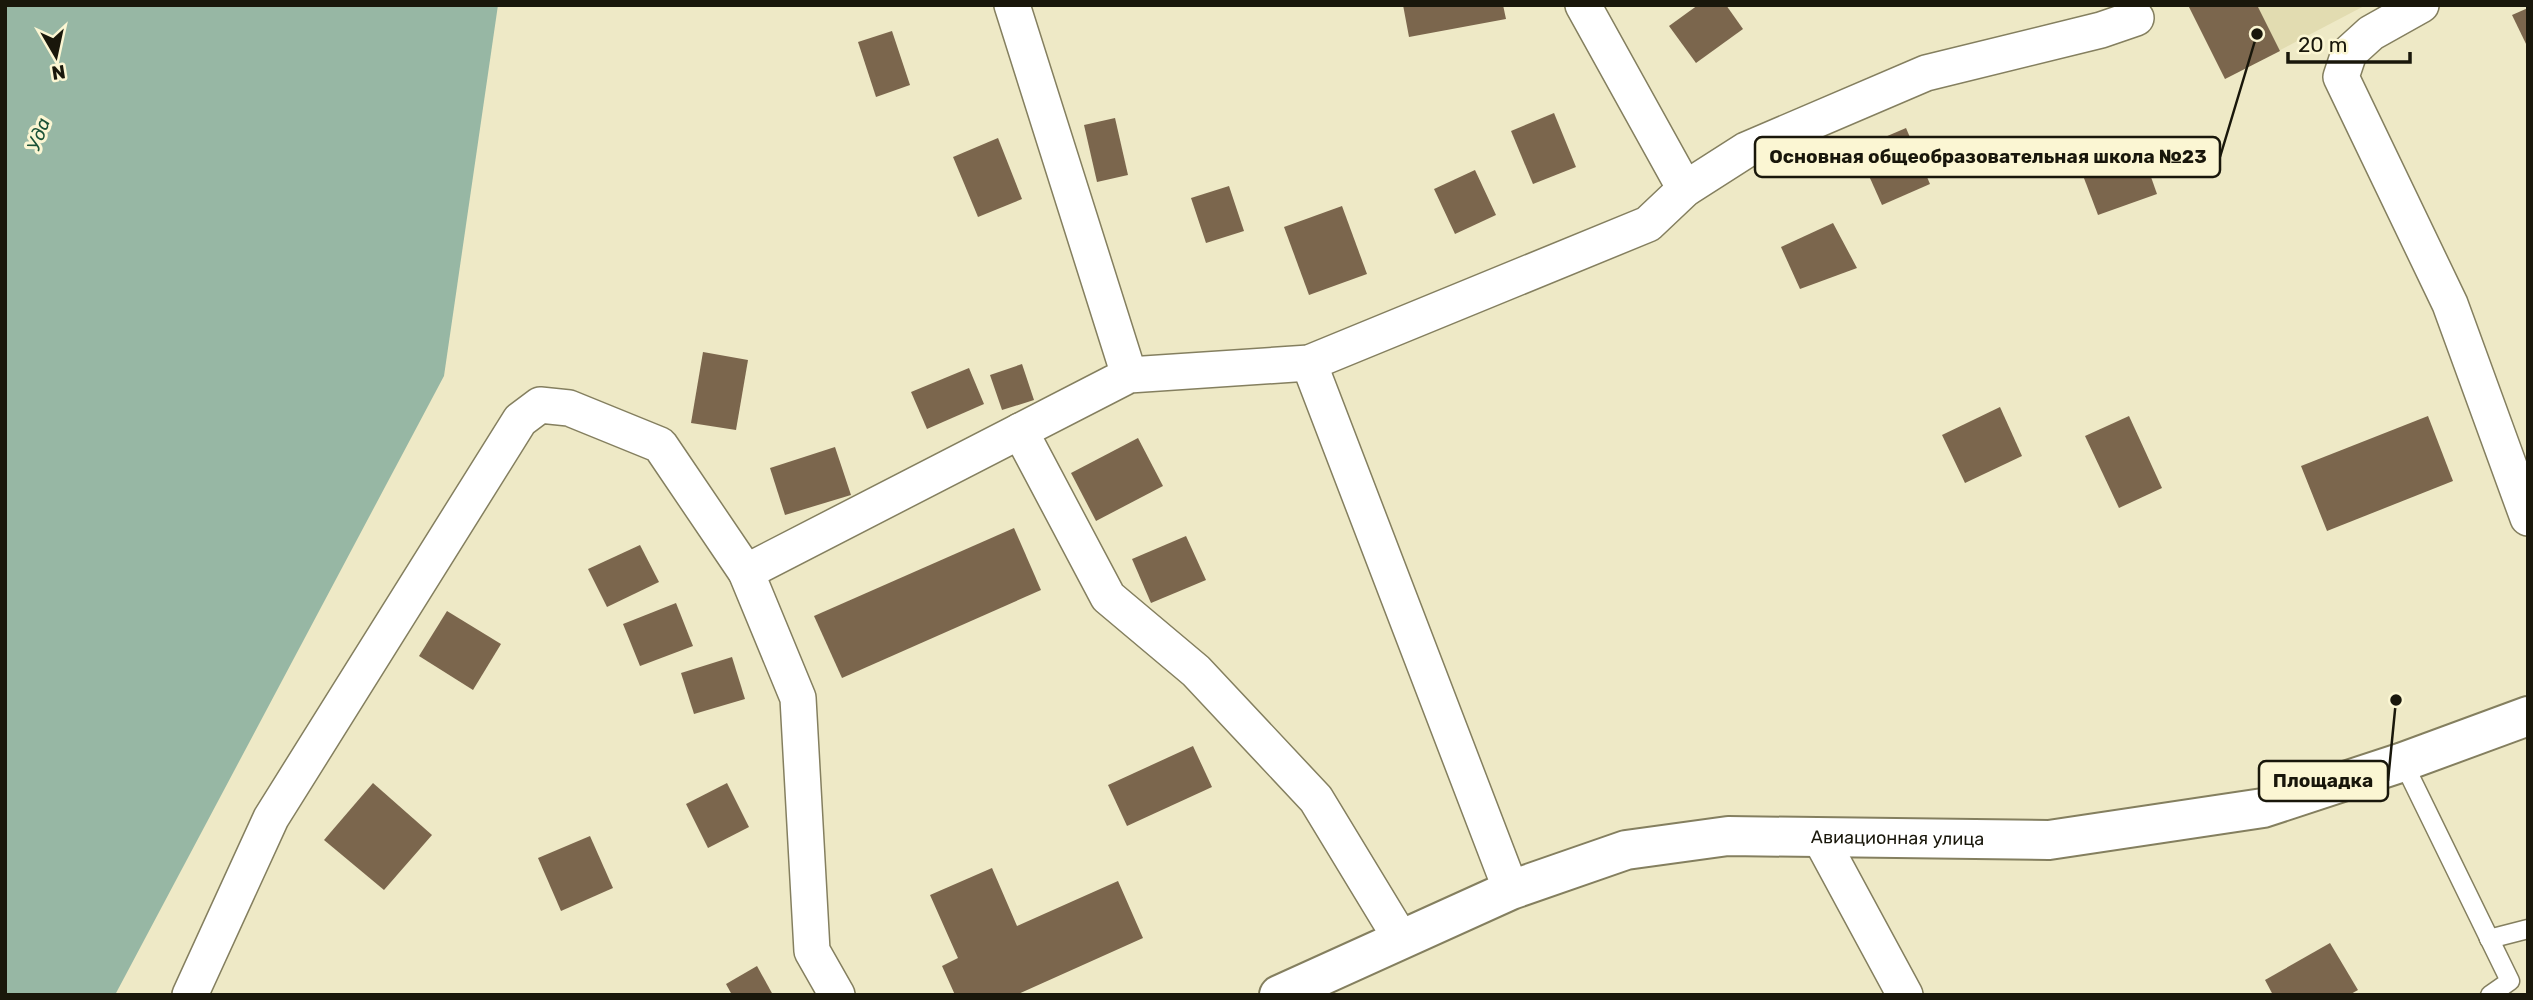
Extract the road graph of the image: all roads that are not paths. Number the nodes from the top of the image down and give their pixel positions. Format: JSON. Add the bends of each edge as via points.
{"nodes":[{"id":1,"x":1012,"y":5,"type":"edge"},
{"id":2,"x":1583,"y":5,"type":"edge"},
{"id":3,"x":2421,"y":5,"type":"edge"},
{"id":4,"x":2136,"y":18,"type":"dead end"},
{"id":5,"x":1685,"y":190,"type":"junction"},
{"id":6,"x":1309,"y":363,"type":"junction"},
{"id":7,"x":1129,"y":375,"type":"junction"},
{"id":8,"x":1020,"y":431,"type":"junction"},
{"id":9,"x":2528,"y":518,"type":"edge"},
{"id":10,"x":746,"y":572,"type":"junction"},
{"id":11,"x":2528,"y":716,"type":"edge"},
{"id":12,"x":2403,"y":762,"type":"junction"},
{"id":13,"x":1819,"y":836,"type":"junction"},
{"id":14,"x":1511,"y":890,"type":"junction"},
{"id":15,"x":2528,"y":929,"type":"edge"},
{"id":16,"x":1401,"y":939,"type":"junction"},
{"id":17,"x":2489,"y":939,"type":"junction"},
{"id":18,"x":190,"y":995,"type":"edge"},
{"id":19,"x":837,"y":995,"type":"edge"},
{"id":20,"x":1279,"y":995,"type":"edge"},
{"id":21,"x":1905,"y":995,"type":"edge"},
{"id":22,"x":2490,"y":995,"type":"edge"}],
"edges":[{"from":1,"to":7,"type":"street"},
{"from":2,"to":5,"type":"street"},
{"from":3,"to":9,"type":"street","via":[[2371,33],[2349,53],[2341,77],[2450,304]]},
{"from":4,"to":5,"type":"street","via":[[1926,73],[1746,150]]},
{"from":5,"to":6,"type":"street","via":[[1648,224]]},
{"from":6,"to":7,"type":"street"},
{"from":6,"to":14,"type":"street"},
{"from":7,"to":8,"type":"street"},
{"from":8,"to":10,"type":"street"},
{"from":8,"to":16,"type":"street","via":[[1108,597],[1196,671],[1316,799]]},
{"from":10,"to":18,"type":"street","via":[[660,444],[569,408],[540,405],[520,420],[271,818]]},
{"from":10,"to":19,"type":"street","via":[[798,698],[812,951]]},
{"from":11,"to":12,"type":"street","name":"Авиационная улица"},
{"from":12,"to":13,"type":"street","name":"Авиационная улица","via":[[2263,808],[2049,840]]},
{"from":12,"to":17,"type":"lane"},
{"from":13,"to":14,"type":"street","name":"Авиационная улица","via":[[1728,836],[1626,850]]},
{"from":13,"to":21,"type":"street"},
{"from":14,"to":16,"type":"street","name":"Авиационная улица"},
{"from":15,"to":17,"type":"lane"},
{"from":16,"to":20,"type":"street","name":"Авиационная улица"},
{"from":17,"to":22,"type":"lane","via":[[2510,981]]}]}
